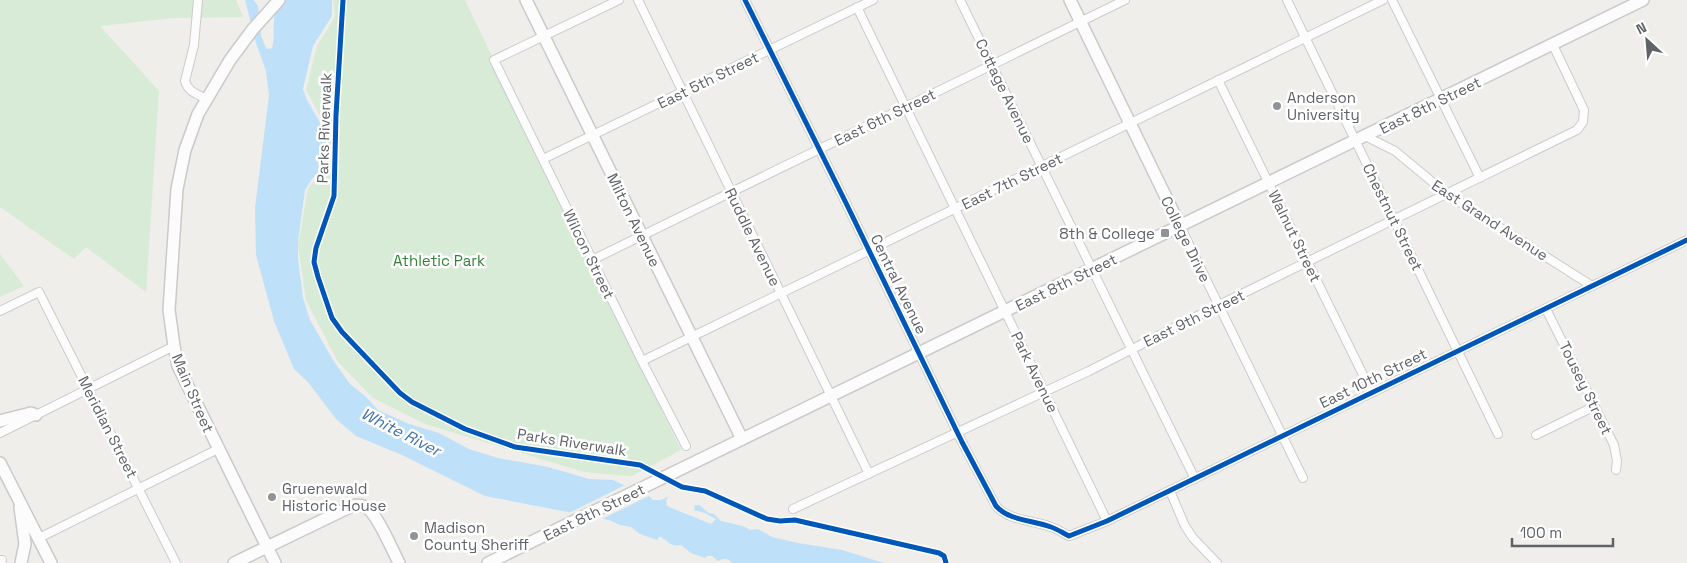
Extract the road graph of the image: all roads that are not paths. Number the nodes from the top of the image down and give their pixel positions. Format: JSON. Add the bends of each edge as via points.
{"nodes":[{"id":1,"x":198,"y":0,"type":"edge"},
{"id":2,"x":279,"y":0,"type":"edge"},
{"id":3,"x":526,"y":0,"type":"edge"},
{"id":4,"x":619,"y":0,"type":"edge"},
{"id":5,"x":638,"y":0,"type":"edge"},
{"id":6,"x":745,"y":0,"type":"edge"},
{"id":7,"x":873,"y":0,"type":"edge"},
{"id":8,"x":960,"y":0,"type":"edge"},
{"id":9,"x":1070,"y":0,"type":"edge"},
{"id":10,"x":1125,"y":0,"type":"edge"},
{"id":11,"x":1287,"y":0,"type":"edge"},
{"id":12,"x":1383,"y":0,"type":"edge"},
{"id":13,"x":1392,"y":0,"type":"edge"},
{"id":14,"x":1643,"y":0,"type":"edge"},
{"id":15,"x":857,"y":8,"type":"junction"},
{"id":16,"x":1080,"y":22,"type":"junction"},
{"id":17,"x":544,"y":36,"type":"junction"},
{"id":18,"x":1305,"y":38,"type":"junction"},
{"id":19,"x":1553,"y":45,"type":"junction"},
{"id":20,"x":769,"y":50,"type":"junction"},
{"id":21,"x":992,"y":65,"type":"junction"},
{"id":22,"x":1218,"y":80,"type":"junction"},
{"id":23,"x":682,"y":92,"type":"junction"},
{"id":24,"x":1440,"y":98,"type":"junction"},
{"id":25,"x":207,"y":99,"type":"junction"},
{"id":26,"x":905,"y":107,"type":"junction"},
{"id":27,"x":1130,"y":123,"type":"junction"},
{"id":28,"x":592,"y":135,"type":"junction"},
{"id":29,"x":1360,"y":139,"type":"junction"},
{"id":30,"x":819,"y":149,"type":"junction"},
{"id":31,"x":543,"y":159,"type":"junction"},
{"id":32,"x":1042,"y":166,"type":"junction"},
{"id":33,"x":1480,"y":178,"type":"junction"},
{"id":34,"x":1269,"y":182,"type":"junction"},
{"id":35,"x":731,"y":192,"type":"junction"},
{"id":36,"x":1447,"y":194,"type":"junction"},
{"id":37,"x":955,"y":208,"type":"junction"},
{"id":38,"x":1394,"y":220,"type":"junction"},
{"id":39,"x":1180,"y":226,"type":"junction"},
{"id":40,"x":642,"y":235,"type":"junction"},
{"id":41,"x":1687,"y":240,"type":"edge"},
{"id":42,"x":869,"y":251,"type":"junction"},
{"id":43,"x":592,"y":260,"type":"junction"},
{"id":44,"x":1308,"y":263,"type":"junction"},
{"id":45,"x":1092,"y":269,"type":"junction"},
{"id":46,"x":1592,"y":286,"type":"junction"},
{"id":47,"x":781,"y":294,"type":"junction"},
{"id":48,"x":1218,"y":306,"type":"junction"},
{"id":49,"x":1546,"y":309,"type":"junction"},
{"id":50,"x":0,"y":311,"type":"edge"},
{"id":51,"x":1006,"y":311,"type":"junction"},
{"id":52,"x":692,"y":337,"type":"junction"},
{"id":53,"x":174,"y":346,"type":"junction"},
{"id":54,"x":1131,"y":349,"type":"junction"},
{"id":55,"x":1458,"y":350,"type":"junction"},
{"id":56,"x":919,"y":354,"type":"junction"},
{"id":57,"x":642,"y":361,"type":"junction"},
{"id":58,"x":88,"y":389,"type":"junction"},
{"id":59,"x":1045,"y":391,"type":"junction"},
{"id":60,"x":1372,"y":393,"type":"junction"},
{"id":61,"x":831,"y":397,"type":"junction"},
{"id":62,"x":1595,"y":406,"type":"junction"},
{"id":63,"x":36,"y":415,"type":"junction"},
{"id":64,"x":0,"y":421,"type":"edge"},
{"id":65,"x":957,"y":432,"type":"junction"},
{"id":66,"x":0,"y":433,"type":"edge"},
{"id":67,"x":1498,"y":434,"type":"dead end"},
{"id":68,"x":1536,"y":435,"type":"dead end"},
{"id":69,"x":1282,"y":436,"type":"junction"},
{"id":70,"x":742,"y":439,"type":"junction"},
{"id":71,"x":686,"y":446,"type":"dead end"},
{"id":72,"x":218,"y":449,"type":"junction"},
{"id":73,"x":0,"y":463,"type":"edge"},
{"id":74,"x":1616,"y":470,"type":"dead end"},
{"id":75,"x":869,"y":474,"type":"junction"},
{"id":76,"x":1195,"y":478,"type":"junction"},
{"id":77,"x":1303,"y":478,"type":"dead end"},
{"id":78,"x":139,"y":488,"type":"junction"},
{"id":79,"x":1170,"y":491,"type":"junction"},
{"id":80,"x":18,"y":498,"type":"junction"},
{"id":81,"x":794,"y":508,"type":"dead end"},
{"id":82,"x":1107,"y":521,"type":"junction"},
{"id":83,"x":1069,"y":536,"type":"joint"},
{"id":84,"x":39,"y":538,"type":"junction"},
{"id":85,"x":267,"y":546,"type":"junction"},
{"id":86,"x":21,"y":563,"type":"edge"},
{"id":87,"x":51,"y":563,"type":"edge"},
{"id":88,"x":176,"y":563,"type":"edge"},
{"id":89,"x":234,"y":563,"type":"edge"},
{"id":90,"x":275,"y":563,"type":"edge"},
{"id":91,"x":399,"y":563,"type":"edge"},
{"id":92,"x":488,"y":563,"type":"edge"},
{"id":93,"x":1218,"y":563,"type":"edge"}],
"edges":[{"from":1,"to":25,"type":"street","via":[[194,45],[185,81],[192,92]]},
{"from":2,"to":25,"type":"main road","name":"Main Street","via":[[230,60]]},
{"from":3,"to":17,"type":"main road","name":"Milton Avenue"},
{"from":4,"to":17,"type":"street"},
{"from":5,"to":23,"type":"street","name":"Ruddle Avenue"},
{"from":6,"to":20,"type":"street","name":"Central Avenue"},
{"from":7,"to":15,"type":"street","name":"East 5th Street"},
{"from":8,"to":21,"type":"street","name":"Cottage Avenue"},
{"from":9,"to":16,"type":"main road","name":"College Drive"},
{"from":10,"to":16,"type":"street","name":"East 6th Street"},
{"from":11,"to":18,"type":"street","name":"Chestnut Street"},
{"from":12,"to":18,"type":"street","name":"East 7th Street"},
{"from":13,"to":24,"type":"street"},
{"from":14,"to":19,"type":"main road","name":"East 8th Street"},
{"from":15,"to":20,"type":"street","name":"East 5th Street"},
{"from":15,"to":26,"type":"street","name":"Park Avenue"},
{"from":16,"to":21,"type":"street","name":"East 6th Street"},
{"from":16,"to":27,"type":"main road","name":"College Drive"},
{"from":17,"to":28,"type":"main road","name":"Milton Avenue"},
{"from":17,"to":31,"type":"street","name":"Wilcon Street","via":[[494,60]]},
{"from":18,"to":22,"type":"street","name":"East 7th Street"},
{"from":18,"to":29,"type":"street","name":"Chestnut Street"},
{"from":19,"to":24,"type":"main road","name":"East 8th Street"},
{"from":19,"to":33,"type":"street","name":"East 9th Street","via":[[1583,106],[1583,122],[1578,130]]},
{"from":20,"to":23,"type":"street","name":"East 5th Street"},
{"from":20,"to":30,"type":"street","name":"Central Avenue"},
{"from":21,"to":26,"type":"street","name":"East 6th Street"},
{"from":21,"to":32,"type":"street","name":"Cottage Avenue"},
{"from":22,"to":27,"type":"street","name":"East 7th Street"},
{"from":22,"to":34,"type":"street","name":"Walnut Street"},
{"from":23,"to":28,"type":"street","name":"East 5th Street"},
{"from":23,"to":35,"type":"street","name":"Ruddle Avenue"},
{"from":24,"to":29,"type":"main road","name":"East 8th Street"},
{"from":24,"to":33,"type":"street"},
{"from":25,"to":53,"type":"main road","name":"Main Street","via":[[185,150],[177,189],[169,310]]},
{"from":26,"to":30,"type":"street","name":"East 6th Street"},
{"from":26,"to":37,"type":"street","name":"Park Avenue"},
{"from":27,"to":32,"type":"street","name":"East 7th Street"},
{"from":27,"to":39,"type":"main road","name":"College Drive"},
{"from":28,"to":31,"type":"street","name":"East 5th Street"},
{"from":28,"to":40,"type":"main road","name":"Milton Avenue"},
{"from":29,"to":34,"type":"main road","name":"East 8th Street"},
{"from":29,"to":36,"type":"street","name":"East Grand Avenue","via":[[1395,151]]},
{"from":29,"to":38,"type":"street","name":"Chestnut Street"},
{"from":30,"to":35,"type":"street","name":"East 6th Street"},
{"from":30,"to":42,"type":"street","name":"Central Avenue"},
{"from":31,"to":43,"type":"street","name":"Wilcon Street"},
{"from":32,"to":37,"type":"street","name":"East 7th Street"},
{"from":32,"to":45,"type":"street","name":"Cottage Avenue"},
{"from":33,"to":36,"type":"street","name":"East 9th Street"},
{"from":34,"to":39,"type":"main road","name":"East 8th Street"},
{"from":34,"to":44,"type":"street","name":"Walnut Street"},
{"from":35,"to":40,"type":"street","name":"East 6th Street"},
{"from":35,"to":47,"type":"street","name":"Ruddle Avenue"},
{"from":36,"to":38,"type":"street","name":"East 9th Street"},
{"from":36,"to":46,"type":"street","name":"East Grand Avenue"},
{"from":37,"to":42,"type":"street","name":"East 7th Street"},
{"from":37,"to":51,"type":"street","name":"Park Avenue"},
{"from":38,"to":44,"type":"street","name":"East 9th Street"},
{"from":38,"to":55,"type":"street","name":"Chestnut Street"},
{"from":39,"to":45,"type":"main road","name":"East 8th Street"},
{"from":39,"to":48,"type":"street","name":"College Drive"},
{"from":40,"to":43,"type":"street","name":"East 6th Street"},
{"from":40,"to":52,"type":"main road","name":"Milton Avenue"},
{"from":41,"to":46,"type":"street","name":"East 10th Street"},
{"from":42,"to":47,"type":"street","name":"East 7th Street"},
{"from":42,"to":56,"type":"street","name":"Central Avenue"},
{"from":43,"to":57,"type":"street","name":"Wilcon Street"},
{"from":44,"to":48,"type":"street","name":"East 9th Street"},
{"from":44,"to":60,"type":"street","name":"Walnut Street"},
{"from":45,"to":51,"type":"main road","name":"East 8th Street"},
{"from":45,"to":54,"type":"street","name":"Cottage Avenue"},
{"from":46,"to":49,"type":"street","name":"East 10th Street"},
{"from":47,"to":52,"type":"street","name":"East 7th Street"},
{"from":47,"to":61,"type":"street","name":"Ruddle Avenue"},
{"from":48,"to":54,"type":"street","name":"East 9th Street"},
{"from":48,"to":69,"type":"street","name":"College Drive"},
{"from":49,"to":55,"type":"street","name":"East 10th Street"},
{"from":49,"to":62,"type":"street","name":"Tousey Street"},
{"from":50,"to":58,"type":"street","name":"Meridian Street","via":[[39,292]]},
{"from":51,"to":56,"type":"main road","name":"East 8th Street"},
{"from":51,"to":59,"type":"street","name":"Park Avenue"},
{"from":52,"to":57,"type":"street","name":"East 7th Street"},
{"from":52,"to":70,"type":"main road","name":"Milton Avenue"},
{"from":53,"to":58,"type":"street"},
{"from":53,"to":72,"type":"main road","name":"Main Street","via":[[178,366]]},
{"from":54,"to":59,"type":"street","name":"East 9th Street"},
{"from":54,"to":76,"type":"street","name":"Cottage Avenue"},
{"from":55,"to":60,"type":"street","name":"East 10th Street"},
{"from":55,"to":67,"type":"street","name":"Chestnut Street"},
{"from":56,"to":61,"type":"main road","name":"East 8th Street"},
{"from":56,"to":65,"type":"street","name":"Central Avenue"},
{"from":57,"to":71,"type":"street","name":"Wilcon Street"},
{"from":58,"to":63,"type":"street"},
{"from":58,"to":78,"type":"street","name":"Meridian Street"},
{"from":59,"to":65,"type":"street","name":"East 9th Street"},
{"from":59,"to":82,"type":"street","name":"Park Avenue"},
{"from":60,"to":69,"type":"street","name":"East 10th Street"},
{"from":61,"to":70,"type":"main road","name":"East 8th Street"},
{"from":61,"to":75,"type":"street","name":"Ruddle Avenue"},
{"from":62,"to":68,"type":"street"},
{"from":62,"to":74,"type":"street","name":"Tousey Street","via":[[1614,445]]},
{"from":63,"to":64,"type":"main road","via":[[31,413]]},
{"from":63,"to":66,"type":"street"},
{"from":65,"to":75,"type":"street","name":"East 9th Street"},
{"from":65,"to":83,"type":"street","name":"Central Avenue","via":[[1000,510]]},
{"from":69,"to":76,"type":"street","name":"East 10th Street"},
{"from":69,"to":77,"type":"street","name":"College Drive"},
{"from":70,"to":92,"type":"main road","name":"East 8th Street"},
{"from":72,"to":78,"type":"street"},
{"from":72,"to":85,"type":"main road","name":"Main Street"},
{"from":73,"to":80,"type":"main road"},
{"from":75,"to":81,"type":"street","name":"East 9th Street"},
{"from":76,"to":79,"type":"street","name":"East 10th Street"},
{"from":78,"to":84,"type":"street"},
{"from":78,"to":88,"type":"street","name":"Meridian Street"},
{"from":79,"to":82,"type":"street","name":"East 10th Street"},
{"from":79,"to":93,"type":"street","via":[[1185,526]]},
{"from":80,"to":84,"type":"main road"},
{"from":80,"to":86,"type":"main road","via":[[25,544]]},
{"from":82,"to":83,"type":"street","name":"East 10th Street"},
{"from":84,"to":87,"type":"main road"},
{"from":85,"to":89,"type":"main road"},
{"from":85,"to":90,"type":"main road","name":"Main Street"},
{"from":85,"to":91,"type":"main road","via":[[352,506],[364,506],[372,512]]}]}
